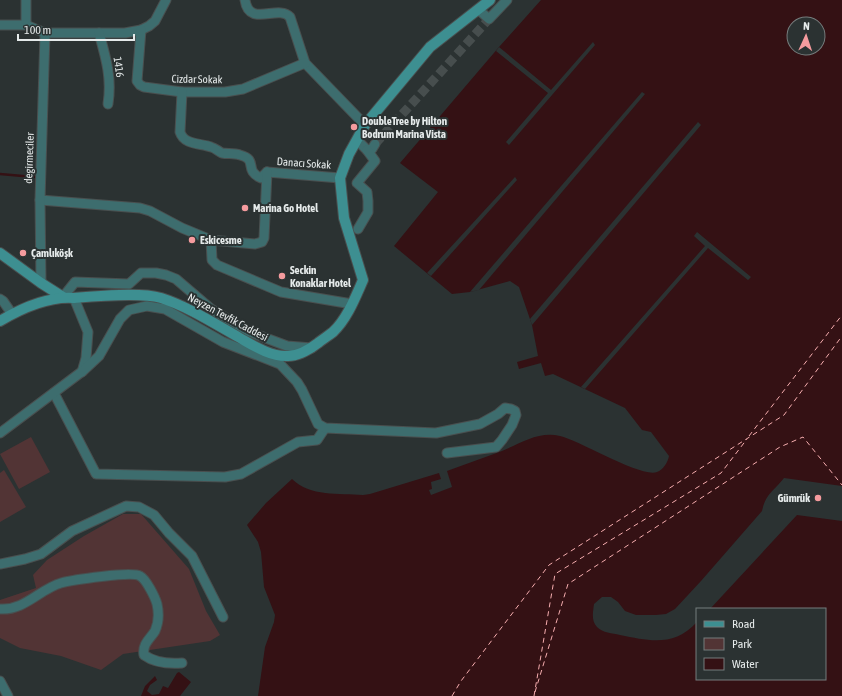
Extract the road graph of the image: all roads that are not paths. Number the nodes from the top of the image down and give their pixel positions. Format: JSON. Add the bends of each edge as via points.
{"nodes":[{"id":1,"x":26,"y":0,"type":"edge"},
{"id":2,"x":166,"y":0,"type":"edge"},
{"id":3,"x":245,"y":0,"type":"edge"},
{"id":4,"x":490,"y":0,"type":"edge"},
{"id":5,"x":507,"y":0,"type":"edge"},
{"id":6,"x":480,"y":11,"type":"dead end"},
{"id":7,"x":0,"y":25,"type":"edge"},
{"id":8,"x":26,"y":25,"type":"junction"},
{"id":9,"x":141,"y":30,"type":"junction"},
{"id":10,"x":45,"y":33,"type":"junction"},
{"id":11,"x":99,"y":33,"type":"junction"},
{"id":12,"x":305,"y":63,"type":"junction"},
{"id":13,"x":182,"y":92,"type":"junction"},
{"id":14,"x":108,"y":104,"type":"dead end"},
{"id":15,"x":365,"y":125,"type":"junction"},
{"id":16,"x":359,"y":142,"type":"dead end"},
{"id":17,"x":375,"y":144,"type":"tunnel mouth"},
{"id":18,"x":367,"y":150,"type":"junction"},
{"id":19,"x":267,"y":172,"type":"junction"},
{"id":20,"x":340,"y":178,"type":"junction"},
{"id":21,"x":40,"y":200,"type":"junction"},
{"id":22,"x":358,"y":229,"type":"dead end"},
{"id":23,"x":211,"y":240,"type":"junction"},
{"id":24,"x":0,"y":253,"type":"edge"},
{"id":25,"x":41,"y":283,"type":"junction"},
{"id":26,"x":63,"y":297,"type":"junction"},
{"id":27,"x":74,"y":298,"type":"junction"},
{"id":28,"x":0,"y":299,"type":"edge"},
{"id":29,"x":352,"y":304,"type":"junction"},
{"id":30,"x":12,"y":314,"type":"junction"},
{"id":31,"x":0,"y":321,"type":"edge"},
{"id":32,"x":312,"y":348,"type":"junction"},
{"id":33,"x":82,"y":372,"type":"junction"},
{"id":34,"x":54,"y":393,"type":"junction"},
{"id":35,"x":325,"y":428,"type":"junction"},
{"id":36,"x":0,"y":433,"type":"edge"},
{"id":37,"x":447,"y":453,"type":"dead end"},
{"id":38,"x":0,"y":564,"type":"edge"},
{"id":39,"x":0,"y":609,"type":"edge"},
{"id":40,"x":223,"y":618,"type":"dead end"},
{"id":41,"x":182,"y":663,"type":"dead end"},
{"id":42,"x":0,"y":681,"type":"edge"},
{"id":43,"x":8,"y":696,"type":"edge"}],
"edges":[{"from":1,"to":8,"type":"street"},
{"from":2,"to":9,"type":"street","via":[[155,21]]},
{"from":3,"to":12,"type":"street","via":[[246,6],[255,14],[282,12],[290,17]]},
{"from":4,"to":15,"type":"main road","name":"Neyzen Tevfik Caddesi","via":[[430,47]]},
{"from":5,"to":6,"type":"street","via":[[489,19]]},
{"from":7,"to":8,"type":"street"},
{"from":8,"to":10,"type":"street"},
{"from":9,"to":11,"type":"street"},
{"from":9,"to":13,"type":"street","name":"Cizdar Sokak","via":[[137,81],[144,87]]},
{"from":10,"to":11,"type":"street"},
{"from":10,"to":21,"type":"street","name":"degirmeciler"},
{"from":11,"to":14,"type":"street","name":"1416","via":[[109,71]]},
{"from":12,"to":13,"type":"street","name":"Cizdar Sokak","via":[[243,89],[226,92]]},
{"from":12,"to":15,"type":"street"},
{"from":13,"to":19,"type":"street","name":"Danacı Sokak","via":[[181,137],[223,153],[247,157],[251,162],[251,169],[261,178]]},
{"from":15,"to":20,"type":"main road","name":"Neyzen Tevfik Caddesi","via":[[349,154]]},
{"from":16,"to":18,"type":"street"},
{"from":17,"to":18,"type":"street"},
{"from":18,"to":22,"type":"street","via":[[375,161],[357,183],[367,192],[368,201],[368,212]]},
{"from":19,"to":20,"type":"street","name":"Danacı Sokak"},
{"from":19,"to":23,"type":"street","via":[[262,242],[255,244]]},
{"from":20,"to":29,"type":"main road","name":"Neyzen Tevfik Caddesi","via":[[344,218],[363,280]]},
{"from":21,"to":23,"type":"street","via":[[140,208]]},
{"from":21,"to":25,"type":"street","name":"degirmeciler"},
{"from":23,"to":29,"type":"street","via":[[212,260],[217,265],[281,292]]},
{"from":24,"to":25,"type":"main road"},
{"from":25,"to":26,"type":"main road"},
{"from":26,"to":27,"type":"main road","name":"Neyzen Tevfik Caddesi"},
{"from":26,"to":30,"type":"main road","via":[[29,305]]},
{"from":26,"to":32,"type":"street","via":[[75,282],[129,284],[141,273],[156,273],[176,279],[211,309],[250,332],[287,346]]},
{"from":27,"to":32,"type":"main road","name":"Neyzen Tevfik Caddesi","via":[[145,295],[160,298],[177,304],[265,351],[288,356]]},
{"from":27,"to":33,"type":"street","via":[[88,332]]},
{"from":28,"to":30,"type":"street"},
{"from":29,"to":32,"type":"main road","name":"Neyzen Tevfik Caddesi","via":[[333,331]]},
{"from":30,"to":31,"type":"main road"},
{"from":33,"to":34,"type":"street"},
{"from":33,"to":35,"type":"street","via":[[99,356],[120,319],[129,310],[147,306],[165,309],[223,342],[280,364],[297,382],[318,424]]},
{"from":34,"to":35,"type":"street","via":[[96,474],[225,477],[241,474],[298,442],[318,440]]},
{"from":34,"to":36,"type":"street"},
{"from":35,"to":37,"type":"street","via":[[436,432],[480,424],[505,408],[515,411],[512,425],[496,446]]},
{"from":38,"to":40,"type":"street","via":[[40,554],[72,531],[126,506],[139,507],[154,515],[192,556]]},
{"from":39,"to":41,"type":"street","via":[[16,608],[60,583],[137,574],[145,579],[156,601],[159,616],[155,630],[144,645],[144,655],[161,662]]},
{"from":42,"to":43,"type":"street"}]}
